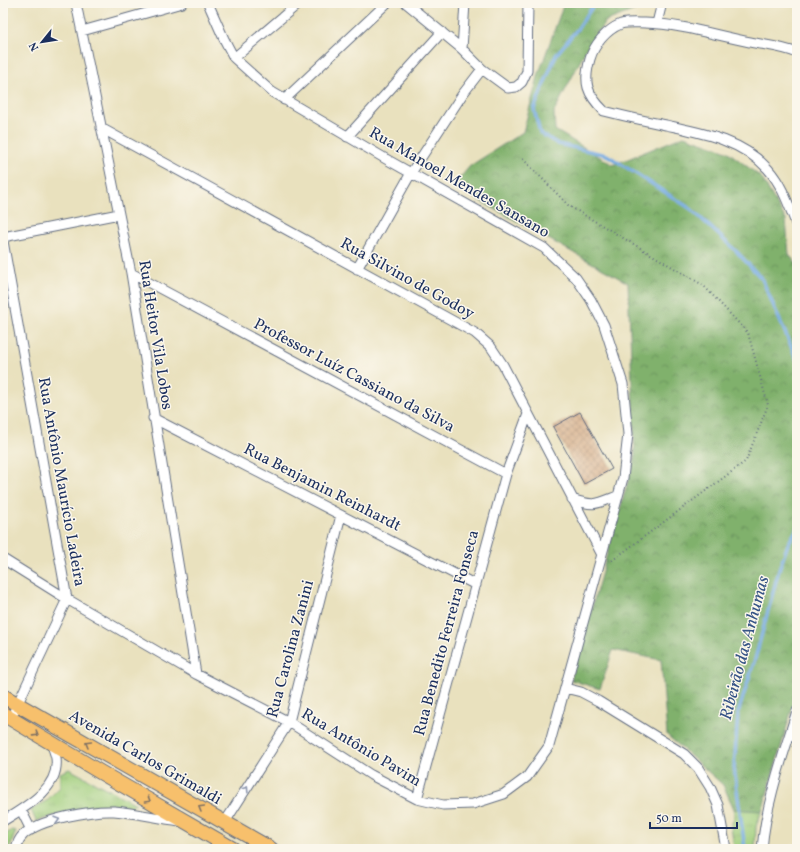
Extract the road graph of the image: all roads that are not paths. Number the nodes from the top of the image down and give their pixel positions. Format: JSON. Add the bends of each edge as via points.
{"nodes":[{"id":1,"x":76,"y":3,"type":"edge"},
{"id":2,"x":182,"y":3,"type":"edge"},
{"id":3,"x":208,"y":3,"type":"edge"},
{"id":4,"x":299,"y":3,"type":"edge"},
{"id":5,"x":387,"y":3,"type":"edge"},
{"id":6,"x":406,"y":3,"type":"edge"},
{"id":7,"x":465,"y":3,"type":"edge"},
{"id":8,"x":528,"y":3,"type":"edge"},
{"id":9,"x":662,"y":3,"type":"edge"},
{"id":10,"x":657,"y":23,"type":"junction"},
{"id":11,"x":82,"y":31,"type":"junction"},
{"id":12,"x":442,"y":32,"type":"junction"},
{"id":13,"x":462,"y":49,"type":"junction"},
{"id":14,"x":797,"y":53,"type":"edge"},
{"id":15,"x":234,"y":58,"type":"junction"},
{"id":16,"x":482,"y":69,"type":"junction"},
{"id":17,"x":284,"y":100,"type":"junction"},
{"id":18,"x":101,"y":128,"type":"junction"},
{"id":19,"x":348,"y":137,"type":"junction"},
{"id":20,"x":411,"y":173,"type":"junction"},
{"id":21,"x":119,"y":214,"type":"junction"},
{"id":22,"x":797,"y":226,"type":"edge"},
{"id":23,"x":3,"y":237,"type":"edge"},
{"id":24,"x":3,"y":241,"type":"edge"},
{"id":25,"x":357,"y":269,"type":"junction"},
{"id":26,"x":130,"y":273,"type":"junction"},
{"id":27,"x":528,"y":414,"type":"junction"},
{"id":28,"x":153,"y":418,"type":"junction"},
{"id":29,"x":506,"y":474,"type":"junction"},
{"id":30,"x":617,"y":496,"type":"junction"},
{"id":31,"x":572,"y":499,"type":"junction"},
{"id":32,"x":341,"y":515,"type":"junction"},
{"id":33,"x":601,"y":554,"type":"junction"},
{"id":34,"x":3,"y":559,"type":"edge"},
{"id":35,"x":476,"y":585,"type":"junction"},
{"id":36,"x":67,"y":599,"type":"junction"},
{"id":37,"x":196,"y":674,"type":"junction"},
{"id":38,"x":565,"y":688,"type":"junction"},
{"id":39,"x":3,"y":696,"type":"edge"},
{"id":40,"x":17,"y":704,"type":"junction"},
{"id":41,"x":797,"y":711,"type":"edge"},
{"id":42,"x":7,"y":716,"type":"edge"},
{"id":43,"x":289,"y":722,"type":"junction"},
{"id":44,"x":51,"y":743,"type":"junction"},
{"id":45,"x":417,"y":799,"type":"junction"},
{"id":46,"x":21,"y":810,"type":"junction"},
{"id":47,"x":3,"y":821,"type":"edge"},
{"id":48,"x":185,"y":822,"type":"junction"},
{"id":49,"x":225,"y":822,"type":"junction"},
{"id":50,"x":31,"y":830,"type":"junction"},
{"id":51,"x":16,"y":849,"type":"edge"},
{"id":52,"x":233,"y":849,"type":"edge"},
{"id":53,"x":271,"y":849,"type":"edge"},
{"id":54,"x":726,"y":849,"type":"edge"},
{"id":55,"x":762,"y":849,"type":"edge"}],
"edges":[{"from":1,"to":11,"type":"street","name":"Rua Heitor Vila Lobos"},
{"from":2,"to":11,"type":"street"},
{"from":3,"to":15,"type":"street","name":"Rua Manoel Mendes Sansano"},
{"from":4,"to":15,"type":"street"},
{"from":5,"to":17,"type":"street"},
{"from":6,"to":12,"type":"street"},
{"from":7,"to":13,"type":"street"},
{"from":8,"to":16,"type":"street","via":[[527,71],[522,82],[516,87],[508,88]]},
{"from":9,"to":10,"type":"street"},
{"from":10,"to":14,"type":"street"},
{"from":10,"to":22,"type":"street","via":[[630,22],[620,25],[599,41],[591,53],[587,67],[586,82],[594,102],[604,111],[700,133],[726,141],[749,154],[768,170],[784,191]]},
{"from":11,"to":18,"type":"street","name":"Rua Heitor Vila Lobos"},
{"from":12,"to":13,"type":"street"},
{"from":12,"to":19,"type":"street"},
{"from":13,"to":16,"type":"street"},
{"from":15,"to":17,"type":"street","name":"Rua Manoel Mendes Sansano"},
{"from":16,"to":20,"type":"street"},
{"from":17,"to":19,"type":"street","name":"Rua Manoel Mendes Sansano"},
{"from":18,"to":21,"type":"street","name":"Rua Heitor Vila Lobos"},
{"from":18,"to":25,"type":"street","name":"Rua Silvino de Godoy"},
{"from":19,"to":20,"type":"street","name":"Rua Manoel Mendes Sansano"},
{"from":20,"to":25,"type":"street"},
{"from":20,"to":30,"type":"street","name":"Rua Manoel Mendes Sansano","via":[[544,248],[576,278],[591,300],[604,325],[622,384],[628,434],[623,478]]},
{"from":21,"to":23,"type":"street"},
{"from":21,"to":26,"type":"street","name":"Rua Heitor Vila Lobos"},
{"from":24,"to":36,"type":"street","name":"Rua Antônio Maurício Ladeira"},
{"from":25,"to":27,"type":"street","name":"Rua Silvino de Godoy","via":[[475,333],[492,347]]},
{"from":26,"to":28,"type":"street","name":"Rua Heitor Vila Lobos"},
{"from":26,"to":29,"type":"street","name":"Professor Luíz Cassiano da Silva"},
{"from":27,"to":29,"type":"street"},
{"from":27,"to":31,"type":"street","name":"Rua Silvino de Godoy"},
{"from":28,"to":32,"type":"street","name":"Rua Benjamin Reinhardt"},
{"from":28,"to":37,"type":"street","name":"Rua Heitor Vila Lobos"},
{"from":29,"to":35,"type":"street","name":"Rua Benedito Ferreira Fonseca"},
{"from":30,"to":31,"type":"street","via":[[600,503],[587,504]]},
{"from":30,"to":33,"type":"street","name":"Rua Manoel Mendes Sansano"},
{"from":31,"to":33,"type":"street","name":"Rua Silvino de Godoy"},
{"from":32,"to":35,"type":"street","name":"Rua Benjamin Reinhardt"},
{"from":32,"to":43,"type":"street","name":"Rua Carolina Zanini"},
{"from":33,"to":38,"type":"street","name":"Rua Antônio Pavim"},
{"from":34,"to":36,"type":"street","name":"Rua Antônio Pavim"},
{"from":35,"to":45,"type":"street","name":"Rua Benedito Ferreira Fonseca"},
{"from":36,"to":37,"type":"street","name":"Rua Antônio Pavim"},
{"from":36,"to":40,"type":"street","name":"Rua Antônio Maurício Ladeira"},
{"from":37,"to":43,"type":"street","name":"Rua Antônio Pavim"},
{"from":38,"to":45,"type":"street","name":"Rua Antônio Pavim","via":[[549,746],[528,777],[504,794],[473,804],[443,805]]},
{"from":38,"to":54,"type":"street","via":[[581,692],[598,701],[684,754],[698,768],[718,805]]},
{"from":39,"to":40,"type":"main road","name":"Avenida Carlos Grimaldi"},
{"from":40,"to":42,"type":"street","name":"Rua Antônio Maurício Ladeira"},
{"from":49,"to":40,"type":"main road","name":"Avenida Carlos Grimaldi","one_way":true},
{"from":41,"to":55,"type":"street","via":[[771,795]]},
{"from":42,"to":44,"type":"main road","one_way":true},
{"from":43,"to":45,"type":"street","name":"Rua Antônio Pavim","via":[[371,775]]},
{"from":49,"to":43,"type":"street","name":"Rua Carolina Zanini","one_way":true},
{"from":44,"to":46,"type":"street","via":[[56,758],[51,783]]},
{"from":44,"to":48,"type":"main road","one_way":true},
{"from":46,"to":47,"type":"street"},
{"from":46,"to":50,"type":"street"},
{"from":50,"to":48,"type":"street","one_way":true,"via":[[52,821],[83,813],[114,811]]},
{"from":48,"to":52,"type":"main road"},
{"from":49,"to":53,"type":"main road","name":"Avenida Carlos Grimaldi"},
{"from":50,"to":51,"type":"street","via":[[23,835]]}]}
